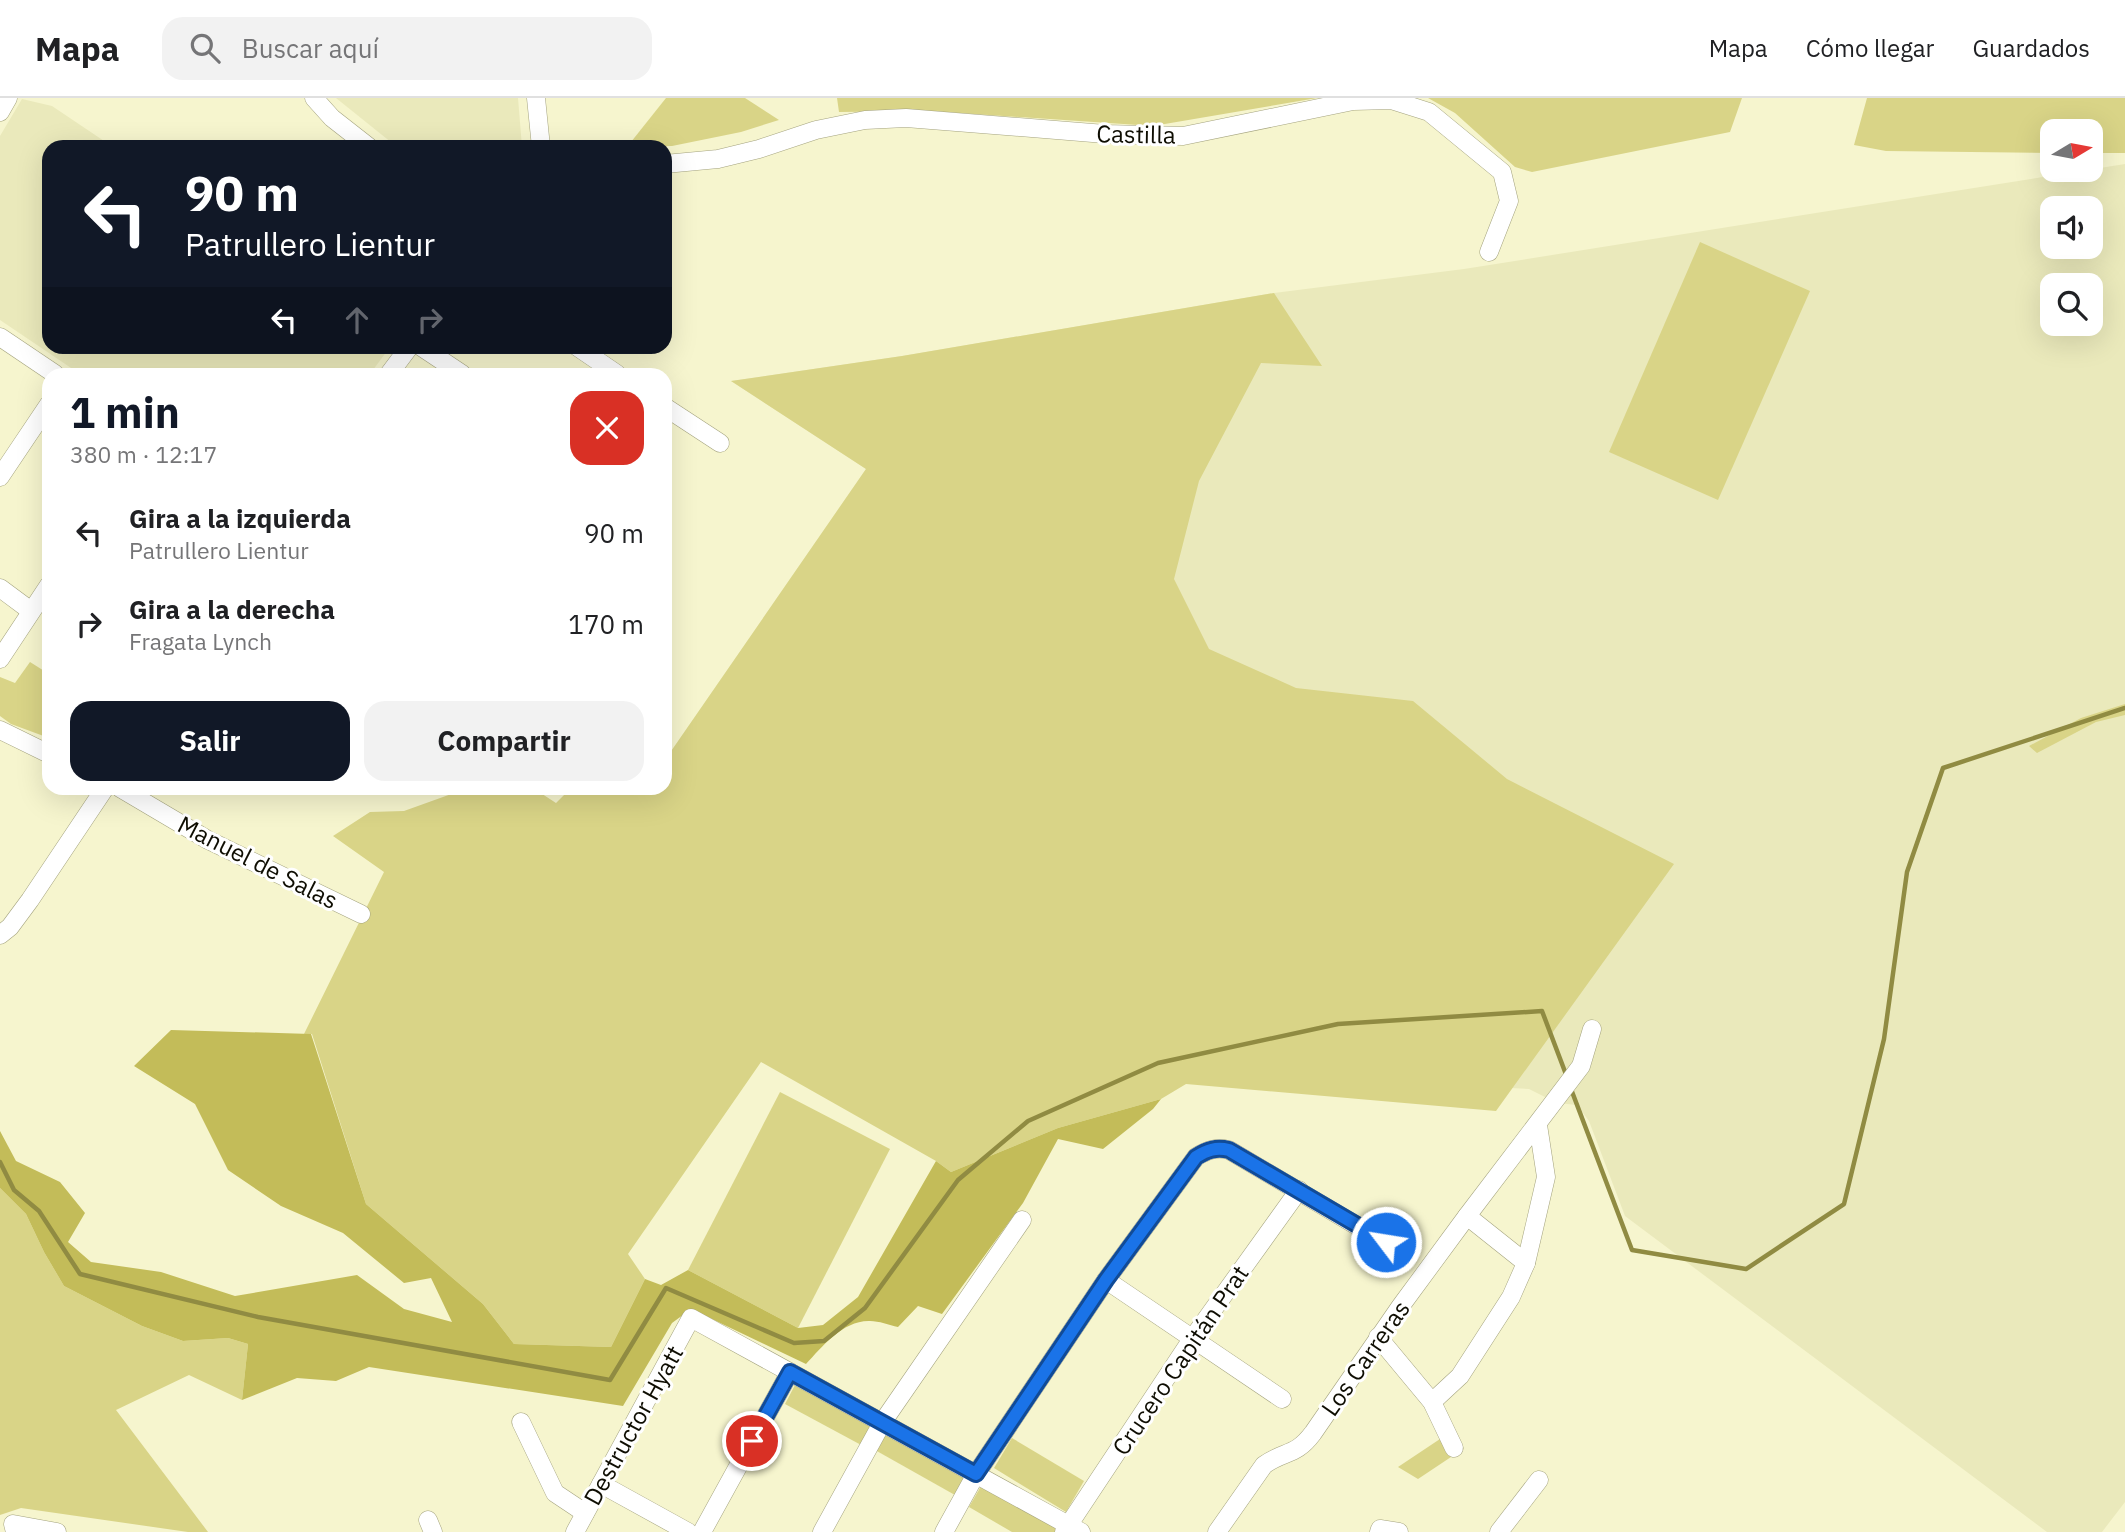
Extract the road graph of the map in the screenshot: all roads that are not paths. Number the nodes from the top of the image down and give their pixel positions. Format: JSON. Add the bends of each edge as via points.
{"nodes":[{"id":1,"x":8,"y":98,"type":"edge"},
{"id":2,"x":314,"y":98,"type":"edge"},
{"id":3,"x":536,"y":98,"type":"edge"},
{"id":4,"x":0,"y":112,"type":"edge"},
{"id":5,"x":360,"y":140,"type":"edge"},
{"id":6,"x":540,"y":140,"type":"edge"},
{"id":7,"x":672,"y":163,"type":"edge"},
{"id":8,"x":1489,"y":251,"type":"dead end"},
{"id":9,"x":0,"y":337,"type":"edge"},
{"id":10,"x":432,"y":354,"type":"edge"},
{"id":11,"x":588,"y":354,"type":"edge"},
{"id":12,"x":46,"y":368,"type":"edge"},
{"id":13,"x":453,"y":368,"type":"edge"},
{"id":14,"x":608,"y":368,"type":"edge"},
{"id":15,"x":672,"y":412,"type":"edge"},
{"id":16,"x":42,"y":414,"type":"edge"},
{"id":17,"x":720,"y":443,"type":"dead end"},
{"id":18,"x":0,"y":477,"type":"edge"},
{"id":19,"x":0,"y":588,"type":"edge"},
{"id":20,"x":42,"y":595,"type":"edge"},
{"id":21,"x":31,"y":611,"type":"junction"},
{"id":22,"x":0,"y":659,"type":"edge"},
{"id":23,"x":0,"y":730,"type":"edge"},
{"id":24,"x":42,"y":751,"type":"edge"},
{"id":25,"x":99,"y":795,"type":"edge"},
{"id":26,"x":132,"y":795,"type":"edge"},
{"id":27,"x":361,"y":914,"type":"dead end"},
{"id":28,"x":0,"y":935,"type":"edge"},
{"id":29,"x":1592,"y":1029,"type":"dead end"},
{"id":30,"x":1538,"y":1125,"type":"junction"},
{"id":31,"x":1299,"y":1190,"type":"junction"},
{"id":32,"x":1467,"y":1216,"type":"junction"},
{"id":33,"x":1022,"y":1220,"type":"dead end"},
{"id":34,"x":1386,"y":1242,"type":"dead end"},
{"id":35,"x":1525,"y":1263,"type":"junction"},
{"id":36,"x":1106,"y":1280,"type":"junction"},
{"id":37,"x":1378,"y":1337,"type":"junction"},
{"id":38,"x":1192,"y":1339,"type":"junction"},
{"id":39,"x":790,"y":1372,"type":"junction"},
{"id":40,"x":1282,"y":1399,"type":"dead end"},
{"id":41,"x":1432,"y":1402,"type":"junction"},
{"id":42,"x":521,"y":1422,"type":"dead end"},
{"id":43,"x":882,"y":1423,"type":"junction"},
{"id":44,"x":1454,"y":1448,"type":"dead end"},
{"id":45,"x":976,"y":1474,"type":"junction"},
{"id":46,"x":1539,"y":1480,"type":"dead end"},
{"id":47,"x":601,"y":1484,"type":"junction"},
{"id":48,"x":585,"y":1513,"type":"junction"},
{"id":49,"x":14,"y":1528,"type":"edge"},
{"id":50,"x":1071,"y":1530,"type":"edge"},
{"id":51,"x":1380,"y":1530,"type":"edge"},
{"id":52,"x":57,"y":1532,"type":"edge"},
{"id":53,"x":575,"y":1532,"type":"edge"},
{"id":54,"x":688,"y":1532,"type":"edge"},
{"id":55,"x":702,"y":1532,"type":"edge"},
{"id":56,"x":822,"y":1532,"type":"edge"},
{"id":57,"x":944,"y":1532,"type":"edge"},
{"id":58,"x":1217,"y":1532,"type":"edge"},
{"id":59,"x":1399,"y":1532,"type":"edge"},
{"id":60,"x":1499,"y":1532,"type":"edge"}],
"edges":[{"from":1,"to":4,"type":"street"},
{"from":2,"to":5,"type":"street"},
{"from":3,"to":6,"type":"street"},
{"from":7,"to":8,"type":"street","name":"Castilla","via":[[718,159],[865,120],[906,118],[1183,136],[1353,101],[1391,100],[1429,112],[1502,172],[1509,201]]},
{"from":9,"to":12,"type":"street"},
{"from":10,"to":13,"type":"street"},
{"from":11,"to":14,"type":"street"},
{"from":15,"to":17,"type":"street"},
{"from":16,"to":18,"type":"street"},
{"from":19,"to":21,"type":"street"},
{"from":20,"to":21,"type":"street"},
{"from":21,"to":22,"type":"street"},
{"from":23,"to":24,"type":"street"},
{"from":25,"to":28,"type":"street","via":[[30,900]]},
{"from":26,"to":27,"type":"street","name":"Manuel de Salas","via":[[208,840]]},
{"from":29,"to":30,"type":"street","name":"Los Carreras","via":[[1581,1066]]},
{"from":30,"to":32,"type":"street","name":"Los Carreras"},
{"from":30,"to":35,"type":"street","via":[[1546,1177]]},
{"from":31,"to":34,"type":"street"},
{"from":31,"to":36,"type":"street","via":[[1229,1150],[1207,1150],[1196,1157]]},
{"from":31,"to":38,"type":"street","name":"Crucero Capitán Prat"},
{"from":32,"to":35,"type":"street"},
{"from":32,"to":37,"type":"street","name":"Los Carreras"},
{"from":33,"to":43,"type":"street"},
{"from":35,"to":41,"type":"street","via":[[1511,1297],[1460,1376]]},
{"from":36,"to":38,"type":"street"},
{"from":36,"to":45,"type":"street"},
{"from":37,"to":41,"type":"street"},
{"from":37,"to":58,"type":"street","name":"Los Carreras","via":[[1304,1446],[1264,1465]]},
{"from":38,"to":40,"type":"street"},
{"from":38,"to":50,"type":"street","name":"Crucero Capitán Prat"},
{"from":39,"to":43,"type":"street"},
{"from":39,"to":47,"type":"street","name":"Destructor Hyatt","via":[[691,1318]]},
{"from":39,"to":55,"type":"street"},
{"from":41,"to":44,"type":"street"},
{"from":42,"to":48,"type":"street","via":[[555,1493]]},
{"from":43,"to":45,"type":"street"},
{"from":43,"to":56,"type":"street"},
{"from":45,"to":50,"type":"street"},
{"from":45,"to":57,"type":"street"},
{"from":46,"to":60,"type":"street"},
{"from":47,"to":48,"type":"street","name":"Destructor Hyatt"},
{"from":47,"to":54,"type":"street"},
{"from":48,"to":53,"type":"street","name":"Destructor Hyatt"},
{"from":49,"to":52,"type":"street"},
{"from":51,"to":59,"type":"street"}]}
